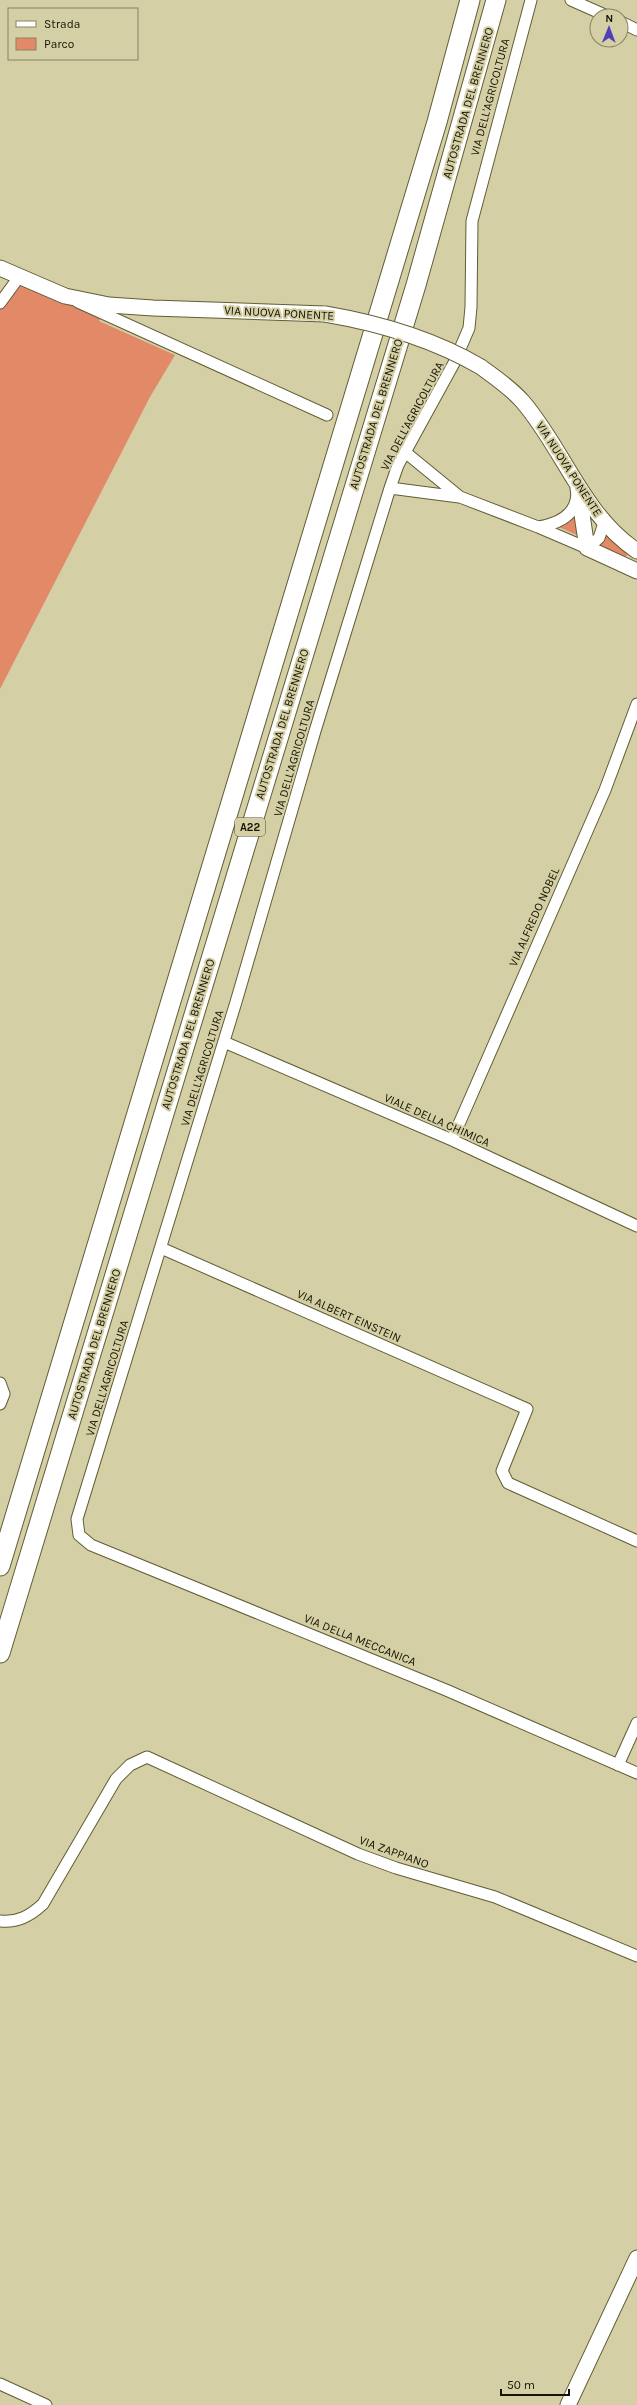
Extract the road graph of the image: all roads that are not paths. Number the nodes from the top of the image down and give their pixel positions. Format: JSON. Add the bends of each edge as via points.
{"nodes":[{"id":1,"x":470,"y":0,"type":"edge"},
{"id":2,"x":496,"y":0,"type":"edge"},
{"id":3,"x":530,"y":0,"type":"edge"},
{"id":4,"x":571,"y":0,"type":"edge"},
{"id":5,"x":589,"y":8,"type":"edge"},
{"id":6,"x":0,"y":268,"type":"edge"},
{"id":7,"x":19,"y":277,"type":"junction"},
{"id":8,"x":65,"y":296,"type":"junction"},
{"id":9,"x":0,"y":303,"type":"edge"},
{"id":10,"x":327,"y":415,"type":"dead end"},
{"id":11,"x":405,"y":452,"type":"junction"},
{"id":12,"x":578,"y":485,"type":"junction"},
{"id":13,"x":390,"y":488,"type":"junction"},
{"id":14,"x":460,"y":497,"type":"junction"},
{"id":15,"x":604,"y":523,"type":"junction"},
{"id":16,"x":538,"y":527,"type":"junction"},
{"id":17,"x":587,"y":548,"type":"junction"},
{"id":18,"x":635,"y":550,"type":"edge"},
{"id":19,"x":633,"y":569,"type":"edge"},
{"id":20,"x":637,"y":704,"type":"edge"},
{"id":21,"x":224,"y":1042,"type":"junction"},
{"id":22,"x":452,"y":1140,"type":"junction"},
{"id":23,"x":637,"y":1226,"type":"edge"},
{"id":24,"x":161,"y":1248,"type":"junction"},
{"id":25,"x":0,"y":1383,"type":"edge"},
{"id":26,"x":0,"y":1404,"type":"edge"},
{"id":27,"x":78,"y":1528,"type":"joint"},
{"id":28,"x":637,"y":1542,"type":"edge"},
{"id":29,"x":0,"y":1566,"type":"edge"},
{"id":30,"x":0,"y":1653,"type":"edge"},
{"id":31,"x":637,"y":1723,"type":"edge"},
{"id":32,"x":618,"y":1765,"type":"junction"},
{"id":33,"x":637,"y":1773,"type":"edge"},
{"id":34,"x":0,"y":1921,"type":"edge"},
{"id":35,"x":637,"y":1956,"type":"edge"},
{"id":36,"x":637,"y":2258,"type":"edge"},
{"id":37,"x":0,"y":2384,"type":"edge"},
{"id":38,"x":46,"y":2405,"type":"edge"},
{"id":39,"x":568,"y":2405,"type":"edge"}],
"edges":[{"from":1,"to":29,"type":"highway","name":"AUTOSTRADA DEL BRENNERO","number":"A22","via":[[437,122]]},
{"from":2,"to":30,"type":"highway","name":"AUTOSTRADA DEL BRENNERO","number":"A22","via":[[462,129],[414,292]]},
{"from":3,"to":11,"type":"street","name":"VIA DELL'AGRICOLTURA","via":[[473,215],[469,328],[454,363]]},
{"from":4,"to":5,"type":"street"},
{"from":6,"to":7,"type":"street","name":"VIA NUOVA PONENTE"},
{"from":7,"to":8,"type":"street","name":"VIA NUOVA PONENTE"},
{"from":7,"to":9,"type":"street"},
{"from":8,"to":10,"type":"street","name":"VIA NUOVA PONENTE"},
{"from":8,"to":12,"type":"street","name":"VIA NUOVA PONENTE","bridge":true,"via":[[130,307],[325,314],[424,341],[461,355],[481,367],[523,401]]},
{"from":11,"to":13,"type":"street","name":"VIA DELL'AGRICOLTURA"},
{"from":11,"to":14,"type":"street"},
{"from":12,"to":15,"type":"street","name":"VIA NUOVA PONENTE"},
{"from":12,"to":16,"type":"street","via":[[577,500],[566,516],[560,521]]},
{"from":12,"to":17,"type":"street"},
{"from":13,"to":14,"type":"street"},
{"from":13,"to":21,"type":"street","name":"VIA DELL'AGRICOLTURA","via":[[314,731]]},
{"from":14,"to":16,"type":"street"},
{"from":15,"to":17,"type":"street","via":[[599,538]]},
{"from":15,"to":18,"type":"street","name":"VIA NUOVA PONENTE"},
{"from":16,"to":17,"type":"street"},
{"from":17,"to":19,"type":"street"},
{"from":18,"to":19,"type":"street"},
{"from":20,"to":22,"type":"street","name":"VIA ALFREDO NOBEL","via":[[605,790]]},
{"from":21,"to":22,"type":"street","name":"VIALE DELLA CHIMICA"},
{"from":21,"to":24,"type":"street","name":"VIA DELL'AGRICOLTURA"},
{"from":22,"to":23,"type":"street","name":"VIALE DELLA CHIMICA"},
{"from":24,"to":27,"type":"street","name":"VIA DELL'AGRICOLTURA","via":[[77,1519]]},
{"from":24,"to":28,"type":"street","name":"VIA ALBERT EINSTEIN","via":[[527,1409],[502,1471],[508,1483]]},
{"from":25,"to":26,"type":"street","via":[[4,1394]]},
{"from":27,"to":32,"type":"street","name":"VIA DELLA MECCANICA","via":[[79,1535],[91,1545],[446,1690]]},
{"from":31,"to":32,"type":"street"},
{"from":32,"to":33,"type":"street","name":"VIA DELLA MECCANICA"},
{"from":34,"to":35,"type":"street","name":"VIA ZAPPIANO","via":[[10,1922],[27,1917],[43,1904],[116,1779],[130,1765],[147,1757],[358,1854],[396,1868],[495,1896]]},
{"from":36,"to":39,"type":"street"},
{"from":37,"to":38,"type":"street"}]}
